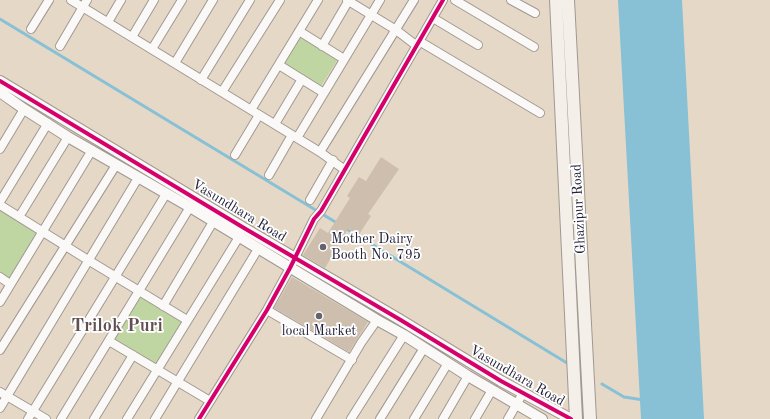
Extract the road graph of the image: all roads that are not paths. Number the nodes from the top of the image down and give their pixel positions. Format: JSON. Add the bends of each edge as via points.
{"nodes":[{"id":1,"x":49,"y":0,"type":"edge"},
{"id":2,"x":71,"y":0,"type":"edge"},
{"id":3,"x":121,"y":0,"type":"edge"},
{"id":4,"x":154,"y":0,"type":"edge"},
{"id":5,"x":171,"y":0,"type":"edge"},
{"id":6,"x":213,"y":0,"type":"edge"},
{"id":7,"x":250,"y":0,"type":"edge"},
{"id":8,"x":280,"y":0,"type":"edge"},
{"id":9,"x":318,"y":0,"type":"edge"},
{"id":10,"x":348,"y":0,"type":"edge"},
{"id":11,"x":380,"y":0,"type":"edge"},
{"id":12,"x":414,"y":0,"type":"edge"},
{"id":13,"x":443,"y":0,"type":"edge"},
{"id":14,"x":455,"y":0,"type":"edge"},
{"id":15,"x":512,"y":0,"type":"edge"},
{"id":16,"x":556,"y":0,"type":"edge"},
{"id":17,"x":568,"y":0,"type":"edge"},
{"id":18,"x":180,"y":2,"type":"edge"},
{"id":19,"x":85,"y":4,"type":"edge"},
{"id":20,"x":535,"y":13,"type":"dead end"},
{"id":21,"x":371,"y":15,"type":"junction"},
{"id":22,"x":433,"y":18,"type":"junction"},
{"id":23,"x":108,"y":22,"type":"junction"},
{"id":24,"x":31,"y":29,"type":"dead end"},
{"id":25,"x":396,"y":30,"type":"junction"},
{"id":26,"x":299,"y":32,"type":"junction"},
{"id":27,"x":132,"y":37,"type":"junction"},
{"id":28,"x":418,"y":43,"type":"junction"},
{"id":29,"x":478,"y":45,"type":"dead end"},
{"id":30,"x":60,"y":46,"type":"dead end"},
{"id":31,"x":322,"y":46,"type":"junction"},
{"id":32,"x":534,"y":47,"type":"dead end"},
{"id":33,"x":152,"y":49,"type":"junction"},
{"id":34,"x":344,"y":59,"type":"junction"},
{"id":35,"x":175,"y":63,"type":"junction"},
{"id":36,"x":279,"y":65,"type":"junction"},
{"id":37,"x":302,"y":79,"type":"junction"},
{"id":38,"x":201,"y":80,"type":"junction"},
{"id":39,"x":0,"y":81,"type":"edge"},
{"id":40,"x":222,"y":92,"type":"junction"},
{"id":41,"x":0,"y":93,"type":"edge"},
{"id":42,"x":324,"y":93,"type":"junction"},
{"id":43,"x":24,"y":109,"type":"junction"},
{"id":44,"x":252,"y":110,"type":"junction"},
{"id":45,"x":540,"y":113,"type":"dead end"},
{"id":46,"x":259,"y":114,"type":"junction"},
{"id":47,"x":48,"y":123,"type":"junction"},
{"id":48,"x":275,"y":124,"type":"junction"},
{"id":49,"x":295,"y":136,"type":"junction"},
{"id":50,"x":68,"y":137,"type":"junction"},
{"id":51,"x":0,"y":149,"type":"edge"},
{"id":52,"x":92,"y":150,"type":"junction"},
{"id":53,"x":320,"y":152,"type":"junction"},
{"id":54,"x":235,"y":155,"type":"dead end"},
{"id":55,"x":333,"y":160,"type":"junction"},
{"id":56,"x":116,"y":165,"type":"junction"},
{"id":57,"x":345,"y":170,"type":"junction"},
{"id":58,"x":269,"y":175,"type":"dead end"},
{"id":59,"x":138,"y":178,"type":"junction"},
{"id":60,"x":166,"y":194,"type":"junction"},
{"id":61,"x":310,"y":200,"type":"dead end"},
{"id":62,"x":0,"y":202,"type":"edge"},
{"id":63,"x":0,"y":205,"type":"edge"},
{"id":64,"x":190,"y":207,"type":"junction"},
{"id":65,"x":19,"y":217,"type":"junction"},
{"id":66,"x":213,"y":222,"type":"junction"},
{"id":67,"x":42,"y":231,"type":"junction"},
{"id":68,"x":239,"y":237,"type":"junction"},
{"id":69,"x":65,"y":245,"type":"junction"},
{"id":70,"x":258,"y":249,"type":"junction"},
{"id":71,"x":295,"y":258,"type":"junction"},
{"id":72,"x":88,"y":260,"type":"junction"},
{"id":73,"x":290,"y":268,"type":"junction"},
{"id":74,"x":116,"y":276,"type":"junction"},
{"id":75,"x":0,"y":277,"type":"edge"},
{"id":76,"x":10,"y":284,"type":"junction"},
{"id":77,"x":140,"y":291,"type":"junction"},
{"id":78,"x":0,"y":302,"type":"edge"},
{"id":79,"x":163,"y":306,"type":"junction"},
{"id":80,"x":267,"y":310,"type":"junction"},
{"id":81,"x":187,"y":320,"type":"junction"},
{"id":82,"x":376,"y":320,"type":"junction"},
{"id":83,"x":404,"y":335,"type":"junction"},
{"id":84,"x":109,"y":341,"type":"junction"},
{"id":85,"x":424,"y":348,"type":"junction"},
{"id":86,"x":0,"y":350,"type":"edge"},
{"id":87,"x":132,"y":355,"type":"junction"},
{"id":88,"x":352,"y":360,"type":"junction"},
{"id":89,"x":448,"y":363,"type":"junction"},
{"id":90,"x":157,"y":370,"type":"junction"},
{"id":91,"x":468,"y":376,"type":"junction"},
{"id":92,"x":177,"y":382,"type":"junction"},
{"id":93,"x":492,"y":390,"type":"junction"},
{"id":94,"x":522,"y":393,"type":"junction"},
{"id":95,"x":4,"y":395,"type":"edge"},
{"id":96,"x":210,"y":402,"type":"junction"},
{"id":97,"x":517,"y":404,"type":"junction"},
{"id":98,"x":0,"y":408,"type":"edge"},
{"id":99,"x":33,"y":412,"type":"junction"},
{"id":100,"x":28,"y":419,"type":"edge"},
{"id":101,"x":46,"y":419,"type":"edge"},
{"id":102,"x":61,"y":419,"type":"edge"},
{"id":103,"x":94,"y":419,"type":"edge"},
{"id":104,"x":127,"y":419,"type":"edge"},
{"id":105,"x":155,"y":419,"type":"edge"},
{"id":106,"x":199,"y":419,"type":"edge"},
{"id":107,"x":316,"y":419,"type":"edge"},
{"id":108,"x":351,"y":419,"type":"edge"},
{"id":109,"x":380,"y":419,"type":"edge"},
{"id":110,"x":414,"y":419,"type":"edge"},
{"id":111,"x":443,"y":419,"type":"edge"},
{"id":112,"x":475,"y":419,"type":"edge"},
{"id":113,"x":508,"y":419,"type":"edge"},
{"id":114,"x":542,"y":419,"type":"edge"},
{"id":115,"x":571,"y":419,"type":"edge"},
{"id":116,"x":576,"y":419,"type":"edge"},
{"id":117,"x":590,"y":419,"type":"edge"}],
"edges":[{"from":1,"to":24,"type":"street"},
{"from":2,"to":19,"type":"street"},
{"from":3,"to":23,"type":"street"},
{"from":4,"to":27,"type":"street"},
{"from":5,"to":18,"type":"street"},
{"from":6,"to":35,"type":"street"},
{"from":7,"to":38,"type":"street"},
{"from":8,"to":40,"type":"street"},
{"from":9,"to":26,"type":"street"},
{"from":10,"to":21,"type":"street"},
{"from":10,"to":31,"type":"street"},
{"from":11,"to":21,"type":"street"},
{"from":12,"to":25,"type":"street"},
{"from":13,"to":22,"type":"street"},
{"from":14,"to":32,"type":"street"},
{"from":15,"to":20,"type":"street"},
{"from":16,"to":116,"type":"main road","name":"Ghazipur Road"},
{"from":17,"to":117,"type":"main road","name":"Ghazipur Road"},
{"from":18,"to":33,"type":"street"},
{"from":19,"to":23,"type":"street"},
{"from":19,"to":30,"type":"street"},
{"from":21,"to":25,"type":"street"},
{"from":21,"to":34,"type":"street"},
{"from":22,"to":28,"type":"street"},
{"from":22,"to":29,"type":"street"},
{"from":23,"to":27,"type":"street"},
{"from":25,"to":28,"type":"street"},
{"from":25,"to":53,"type":"street"},
{"from":26,"to":31,"type":"street"},
{"from":26,"to":36,"type":"street"},
{"from":27,"to":33,"type":"street"},
{"from":28,"to":45,"type":"street"},
{"from":28,"to":57,"type":"street"},
{"from":31,"to":34,"type":"street"},
{"from":33,"to":35,"type":"street"},
{"from":34,"to":42,"type":"street"},
{"from":35,"to":38,"type":"street"},
{"from":36,"to":37,"type":"street"},
{"from":36,"to":44,"type":"street"},
{"from":37,"to":42,"type":"street"},
{"from":37,"to":48,"type":"street"},
{"from":38,"to":40,"type":"street"},
{"from":39,"to":71,"type":"street","name":"Vasundhara Road"},
{"from":40,"to":44,"type":"street"},
{"from":41,"to":43,"type":"street","name":"Vasundhara Road"},
{"from":42,"to":49,"type":"street"},
{"from":43,"to":47,"type":"street","name":"Vasundhara Road"},
{"from":43,"to":51,"type":"street"},
{"from":44,"to":46,"type":"street"},
{"from":46,"to":48,"type":"street"},
{"from":46,"to":54,"type":"street"},
{"from":47,"to":50,"type":"street","name":"Vasundhara Road"},
{"from":47,"to":62,"type":"street"},
{"from":48,"to":49,"type":"street"},
{"from":49,"to":53,"type":"street"},
{"from":49,"to":58,"type":"street"},
{"from":50,"to":52,"type":"street","name":"Vasundhara Road"},
{"from":50,"to":65,"type":"street"},
{"from":52,"to":56,"type":"street","name":"Vasundhara Road"},
{"from":52,"to":67,"type":"street"},
{"from":53,"to":55,"type":"street"},
{"from":55,"to":57,"type":"street"},
{"from":55,"to":61,"type":"street"},
{"from":56,"to":59,"type":"street","name":"Vasundhara Road"},
{"from":56,"to":69,"type":"street"},
{"from":57,"to":71,"type":"street","via":[[314,219]]},
{"from":59,"to":60,"type":"street","name":"Vasundhara Road"},
{"from":59,"to":72,"type":"street"},
{"from":60,"to":64,"type":"street","name":"Vasundhara Road"},
{"from":60,"to":74,"type":"street"},
{"from":63,"to":65,"type":"street"},
{"from":64,"to":66,"type":"street","name":"Vasundhara Road"},
{"from":64,"to":77,"type":"street"},
{"from":65,"to":67,"type":"street"},
{"from":66,"to":68,"type":"street","name":"Vasundhara Road"},
{"from":66,"to":79,"type":"street"},
{"from":67,"to":69,"type":"street"},
{"from":67,"to":76,"type":"street"},
{"from":68,"to":70,"type":"street","name":"Vasundhara Road"},
{"from":68,"to":81,"type":"street"},
{"from":69,"to":72,"type":"street"},
{"from":69,"to":86,"type":"street"},
{"from":70,"to":73,"type":"street","name":"Vasundhara Road"},
{"from":70,"to":92,"type":"street"},
{"from":71,"to":73,"type":"street"},
{"from":71,"to":94,"type":"street","name":"Vasundhara Road"},
{"from":72,"to":74,"type":"street"},
{"from":72,"to":95,"type":"street"},
{"from":73,"to":80,"type":"street"},
{"from":73,"to":82,"type":"street","name":"Vasundhara Road"},
{"from":74,"to":77,"type":"street"},
{"from":74,"to":99,"type":"street"},
{"from":75,"to":76,"type":"street"},
{"from":76,"to":78,"type":"street"},
{"from":77,"to":79,"type":"street"},
{"from":77,"to":84,"type":"street"},
{"from":79,"to":81,"type":"street"},
{"from":80,"to":88,"type":"street"},
{"from":80,"to":96,"type":"street"},
{"from":81,"to":90,"type":"street"},
{"from":82,"to":83,"type":"street","name":"Vasundhara Road"},
{"from":82,"to":88,"type":"street"},
{"from":83,"to":85,"type":"street","name":"Vasundhara Road"},
{"from":83,"to":108,"type":"street"},
{"from":84,"to":87,"type":"street"},
{"from":84,"to":102,"type":"street"},
{"from":85,"to":89,"type":"street","name":"Vasundhara Road"},
{"from":85,"to":109,"type":"street"},
{"from":87,"to":90,"type":"street"},
{"from":87,"to":103,"type":"street"},
{"from":88,"to":107,"type":"street"},
{"from":89,"to":91,"type":"street","name":"Vasundhara Road"},
{"from":89,"to":110,"type":"street"},
{"from":90,"to":92,"type":"street"},
{"from":90,"to":104,"type":"street"},
{"from":91,"to":93,"type":"street","name":"Vasundhara Road"},
{"from":91,"to":111,"type":"street"},
{"from":92,"to":96,"type":"street"},
{"from":92,"to":105,"type":"street"},
{"from":93,"to":97,"type":"street","name":"Vasundhara Road"},
{"from":93,"to":112,"type":"street"},
{"from":94,"to":97,"type":"street"},
{"from":94,"to":115,"type":"street","name":"Vasundhara Road"},
{"from":95,"to":98,"type":"street"},
{"from":95,"to":99,"type":"street"},
{"from":96,"to":106,"type":"street"},
{"from":97,"to":113,"type":"street"},
{"from":97,"to":114,"type":"street","name":"Vasundhara Road"},
{"from":99,"to":100,"type":"street"},
{"from":99,"to":101,"type":"street"}]}
